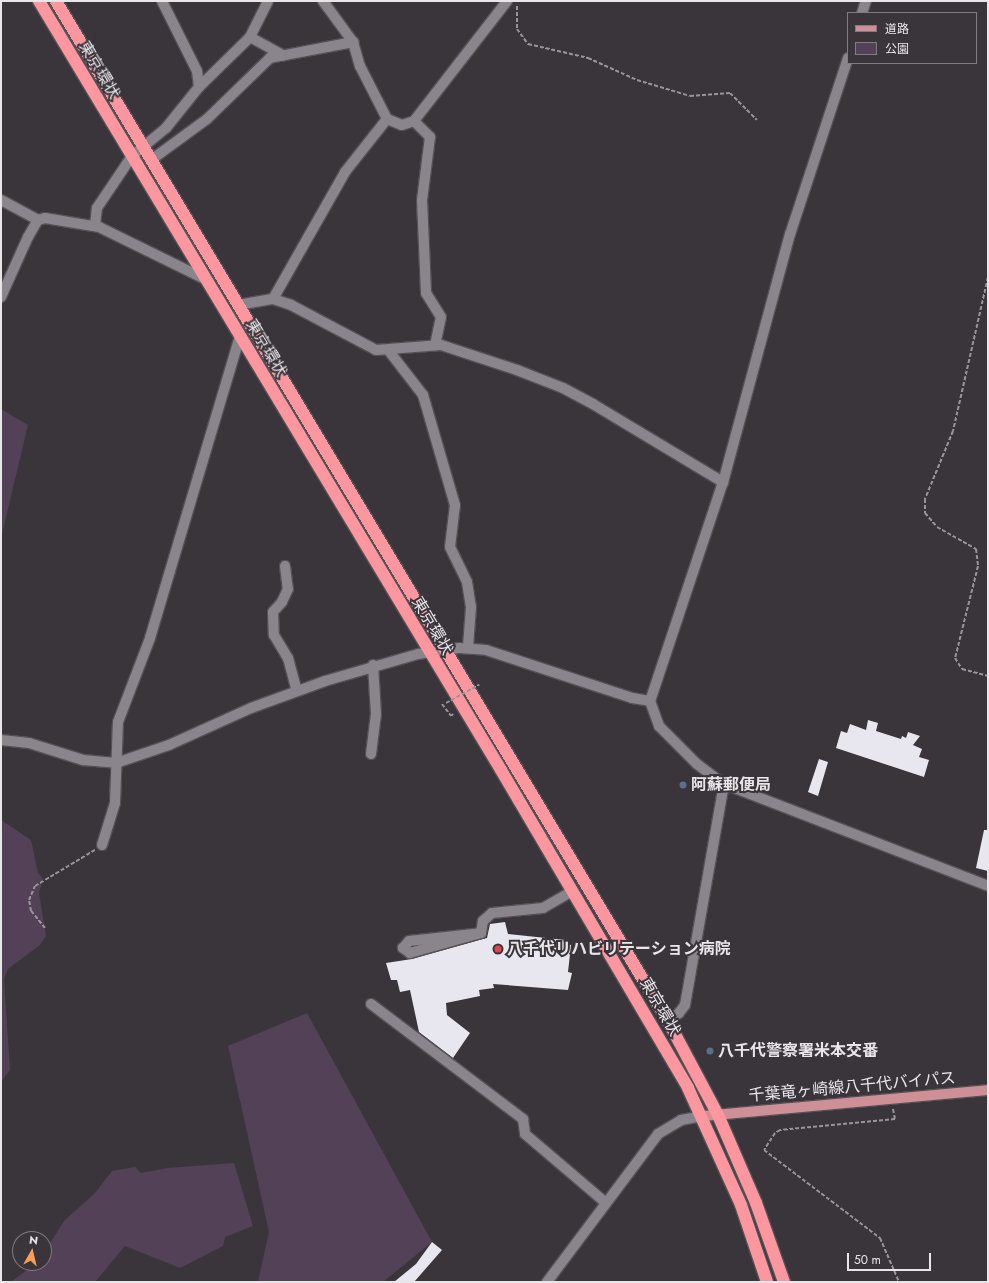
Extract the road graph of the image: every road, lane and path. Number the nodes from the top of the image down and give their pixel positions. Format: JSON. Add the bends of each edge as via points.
{"nodes":[{"id":1,"x":39,"y":1,"type":"edge"},
{"id":2,"x":56,"y":1,"type":"edge"},
{"id":3,"x":162,"y":1,"type":"edge"},
{"id":4,"x":268,"y":1,"type":"edge"},
{"id":5,"x":507,"y":1,"type":"edge"},
{"id":6,"x":517,"y":1,"type":"edge"},
{"id":7,"x":866,"y":1,"type":"edge"},
{"id":8,"x":327,"y":2,"type":"edge"},
{"id":9,"x":862,"y":12,"type":"edge"},
{"id":10,"x":250,"y":37,"type":"junction"},
{"id":11,"x":353,"y":42,"type":"junction"},
{"id":12,"x":283,"y":56,"type":"junction"},
{"id":13,"x":847,"y":61,"type":"edge"},
{"id":14,"x":199,"y":87,"type":"junction"},
{"id":15,"x":387,"y":119,"type":"junction"},
{"id":16,"x":757,"y":120,"type":"dead end"},
{"id":17,"x":414,"y":121,"type":"junction"},
{"id":18,"x":144,"y":148,"type":"junction"},
{"id":19,"x":132,"y":156,"type":"junction"},
{"id":20,"x":151,"y":160,"type":"junction"},
{"id":21,"x":1,"y":200,"type":"edge"},
{"id":22,"x":38,"y":220,"type":"junction"},
{"id":23,"x":95,"y":226,"type":"junction"},
{"id":24,"x":988,"y":277,"type":"edge"},
{"id":25,"x":205,"y":279,"type":"junction"},
{"id":26,"x":1,"y":297,"type":"edge"},
{"id":27,"x":273,"y":299,"type":"junction"},
{"id":28,"x":238,"y":305,"type":"junction"},
{"id":29,"x":240,"y":336,"type":"junction"},
{"id":30,"x":435,"y":345,"type":"junction"},
{"id":31,"x":389,"y":351,"type":"junction"},
{"id":32,"x":722,"y":482,"type":"junction"},
{"id":33,"x":285,"y":566,"type":"dead end"},
{"id":34,"x":468,"y":648,"type":"junction"},
{"id":35,"x":447,"y":649,"type":"junction"},
{"id":36,"x":429,"y":652,"type":"junction"},
{"id":37,"x":373,"y":665,"type":"junction"},
{"id":38,"x":988,"y":676,"type":"edge"},
{"id":39,"x":479,"y":685,"type":"dead end"},
{"id":40,"x":296,"y":691,"type":"junction"},
{"id":41,"x":650,"y":701,"type":"junction"},
{"id":42,"x":442,"y":704,"type":"dead end"},
{"id":43,"x":1,"y":740,"type":"edge"},
{"id":44,"x":371,"y":754,"type":"dead end"},
{"id":45,"x":116,"y":763,"type":"junction"},
{"id":46,"x":724,"y":784,"type":"junction"},
{"id":47,"x":102,"y":845,"type":"joint"},
{"id":48,"x":988,"y":886,"type":"edge"},
{"id":49,"x":574,"y":891,"type":"junction"},
{"id":50,"x":45,"y":928,"type":"dead end"},
{"id":51,"x":481,"y":933,"type":"junction"},
{"id":52,"x":371,"y":1004,"type":"dead end"},
{"id":53,"x":668,"y":1021,"type":"junction"},
{"id":54,"x":988,"y":1090,"type":"edge"},
{"id":55,"x":892,"y":1100,"type":"junction"},
{"id":56,"x":718,"y":1115,"type":"junction"},
{"id":57,"x":703,"y":1116,"type":"junction"},
{"id":58,"x":606,"y":1203,"type":"junction"},
{"id":59,"x":547,"y":1282,"type":"edge"},
{"id":60,"x":767,"y":1282,"type":"edge"},
{"id":61,"x":784,"y":1282,"type":"edge"},
{"id":62,"x":899,"y":1282,"type":"edge"}],
"edges":[{"from":1,"to":19,"type":"highway","name":"東京環状"},
{"from":2,"to":18,"type":"highway","name":"東京環状"},
{"from":3,"to":14,"type":"street","via":[[197,71]]},
{"from":4,"to":10,"type":"street"},
{"from":5,"to":17,"type":"street"},
{"from":6,"to":16,"type":"path","via":[[517,29],[528,44],[588,58],[637,80],[690,96],[730,93]]},
{"from":7,"to":9,"type":"street"},
{"from":8,"to":11,"type":"street"},
{"from":10,"to":12,"type":"street"},
{"from":10,"to":14,"type":"street"},
{"from":11,"to":12,"type":"street"},
{"from":11,"to":15,"type":"street","via":[[360,66]]},
{"from":12,"to":20,"type":"street","via":[[270,58],[207,118]]},
{"from":13,"to":32,"type":"street","via":[[790,234]]},
{"from":14,"to":18,"type":"street","via":[[166,128]]},
{"from":15,"to":17,"type":"street","via":[[402,125]]},
{"from":15,"to":27,"type":"street","via":[[345,172]]},
{"from":17,"to":30,"type":"street","via":[[430,137],[422,200],[426,294],[441,317]]},
{"from":18,"to":19,"type":"street"},
{"from":18,"to":20,"type":"highway","name":"東京環状"},
{"from":19,"to":23,"type":"street","via":[[97,208]]},
{"from":19,"to":25,"type":"highway","name":"東京環状"},
{"from":20,"to":28,"type":"highway","name":"東京環状"},
{"from":21,"to":22,"type":"street"},
{"from":22,"to":23,"type":"street","via":[[53,218]]},
{"from":22,"to":26,"type":"street"},
{"from":23,"to":25,"type":"street"},
{"from":24,"to":38,"type":"path","via":[[953,431],[925,499],[925,513],[937,527],[976,549],[978,566],[956,658],[962,669]]},
{"from":25,"to":29,"type":"highway","name":"東京環状"},
{"from":27,"to":28,"type":"street"},
{"from":27,"to":31,"type":"street","via":[[291,305],[365,346]]},
{"from":28,"to":35,"type":"highway","name":"東京環状"},
{"from":29,"to":36,"type":"highway","name":"東京環状"},
{"from":29,"to":45,"type":"street","via":[[150,638],[118,722]]},
{"from":30,"to":31,"type":"street"},
{"from":30,"to":32,"type":"street","via":[[474,355],[563,388]]},
{"from":31,"to":34,"type":"street","via":[[423,395],[456,505],[450,547],[467,582],[471,608]]},
{"from":32,"to":41,"type":"street"},
{"from":33,"to":40,"type":"street","via":[[288,589],[282,602],[273,612],[274,636],[288,658]]},
{"from":34,"to":35,"type":"street"},
{"from":34,"to":41,"type":"street","via":[[486,650],[632,698]]},
{"from":35,"to":36,"type":"street"},
{"from":35,"to":53,"type":"highway","name":"東京環状"},
{"from":36,"to":37,"type":"street"},
{"from":36,"to":49,"type":"highway","name":"東京環状"},
{"from":37,"to":40,"type":"street"},
{"from":37,"to":44,"type":"street","via":[[376,714]]},
{"from":39,"to":42,"type":"path","bridge":true,"via":[[446,703],[454,715],[451,716]]},
{"from":40,"to":45,"type":"street","via":[[168,745]]},
{"from":41,"to":46,"type":"street","via":[[659,726],[697,764]]},
{"from":43,"to":45,"type":"street","via":[[29,743],[90,761]]},
{"from":45,"to":47,"type":"street","via":[[115,803]]},
{"from":46,"to":48,"type":"street"},
{"from":46,"to":53,"type":"street","via":[[685,1005]]},
{"from":47,"to":50,"type":"path","via":[[35,886],[30,900],[31,911]]},
{"from":49,"to":51,"type":"street","via":[[543,908],[492,913],[483,921]]},
{"from":49,"to":57,"type":"highway","name":"東京環状"},
{"from":51,"to":51,"type":"street","via":[[410,953],[402,948],[409,941]]},
{"from":52,"to":58,"type":"street","via":[[523,1119],[526,1134]]},
{"from":53,"to":56,"type":"highway","name":"東京環状"},
{"from":54,"to":55,"type":"main road","name":"千葉竜ヶ崎線八千代バイパス"},
{"from":55,"to":56,"type":"main road","name":"千葉竜ヶ崎線八千代バイパス"},
{"from":55,"to":62,"type":"path","via":[[895,1119],[780,1130],[775,1133],[764,1150],[880,1238]]},
{"from":56,"to":57,"type":"main road","name":"千葉竜ヶ崎線八千代バイパス"},
{"from":56,"to":61,"type":"highway","name":"東京環状","via":[[756,1203]]},
{"from":57,"to":58,"type":"street","via":[[680,1120],[658,1134]]},
{"from":57,"to":60,"type":"highway","name":"東京環状","via":[[741,1205]]},
{"from":58,"to":59,"type":"street"}]}
